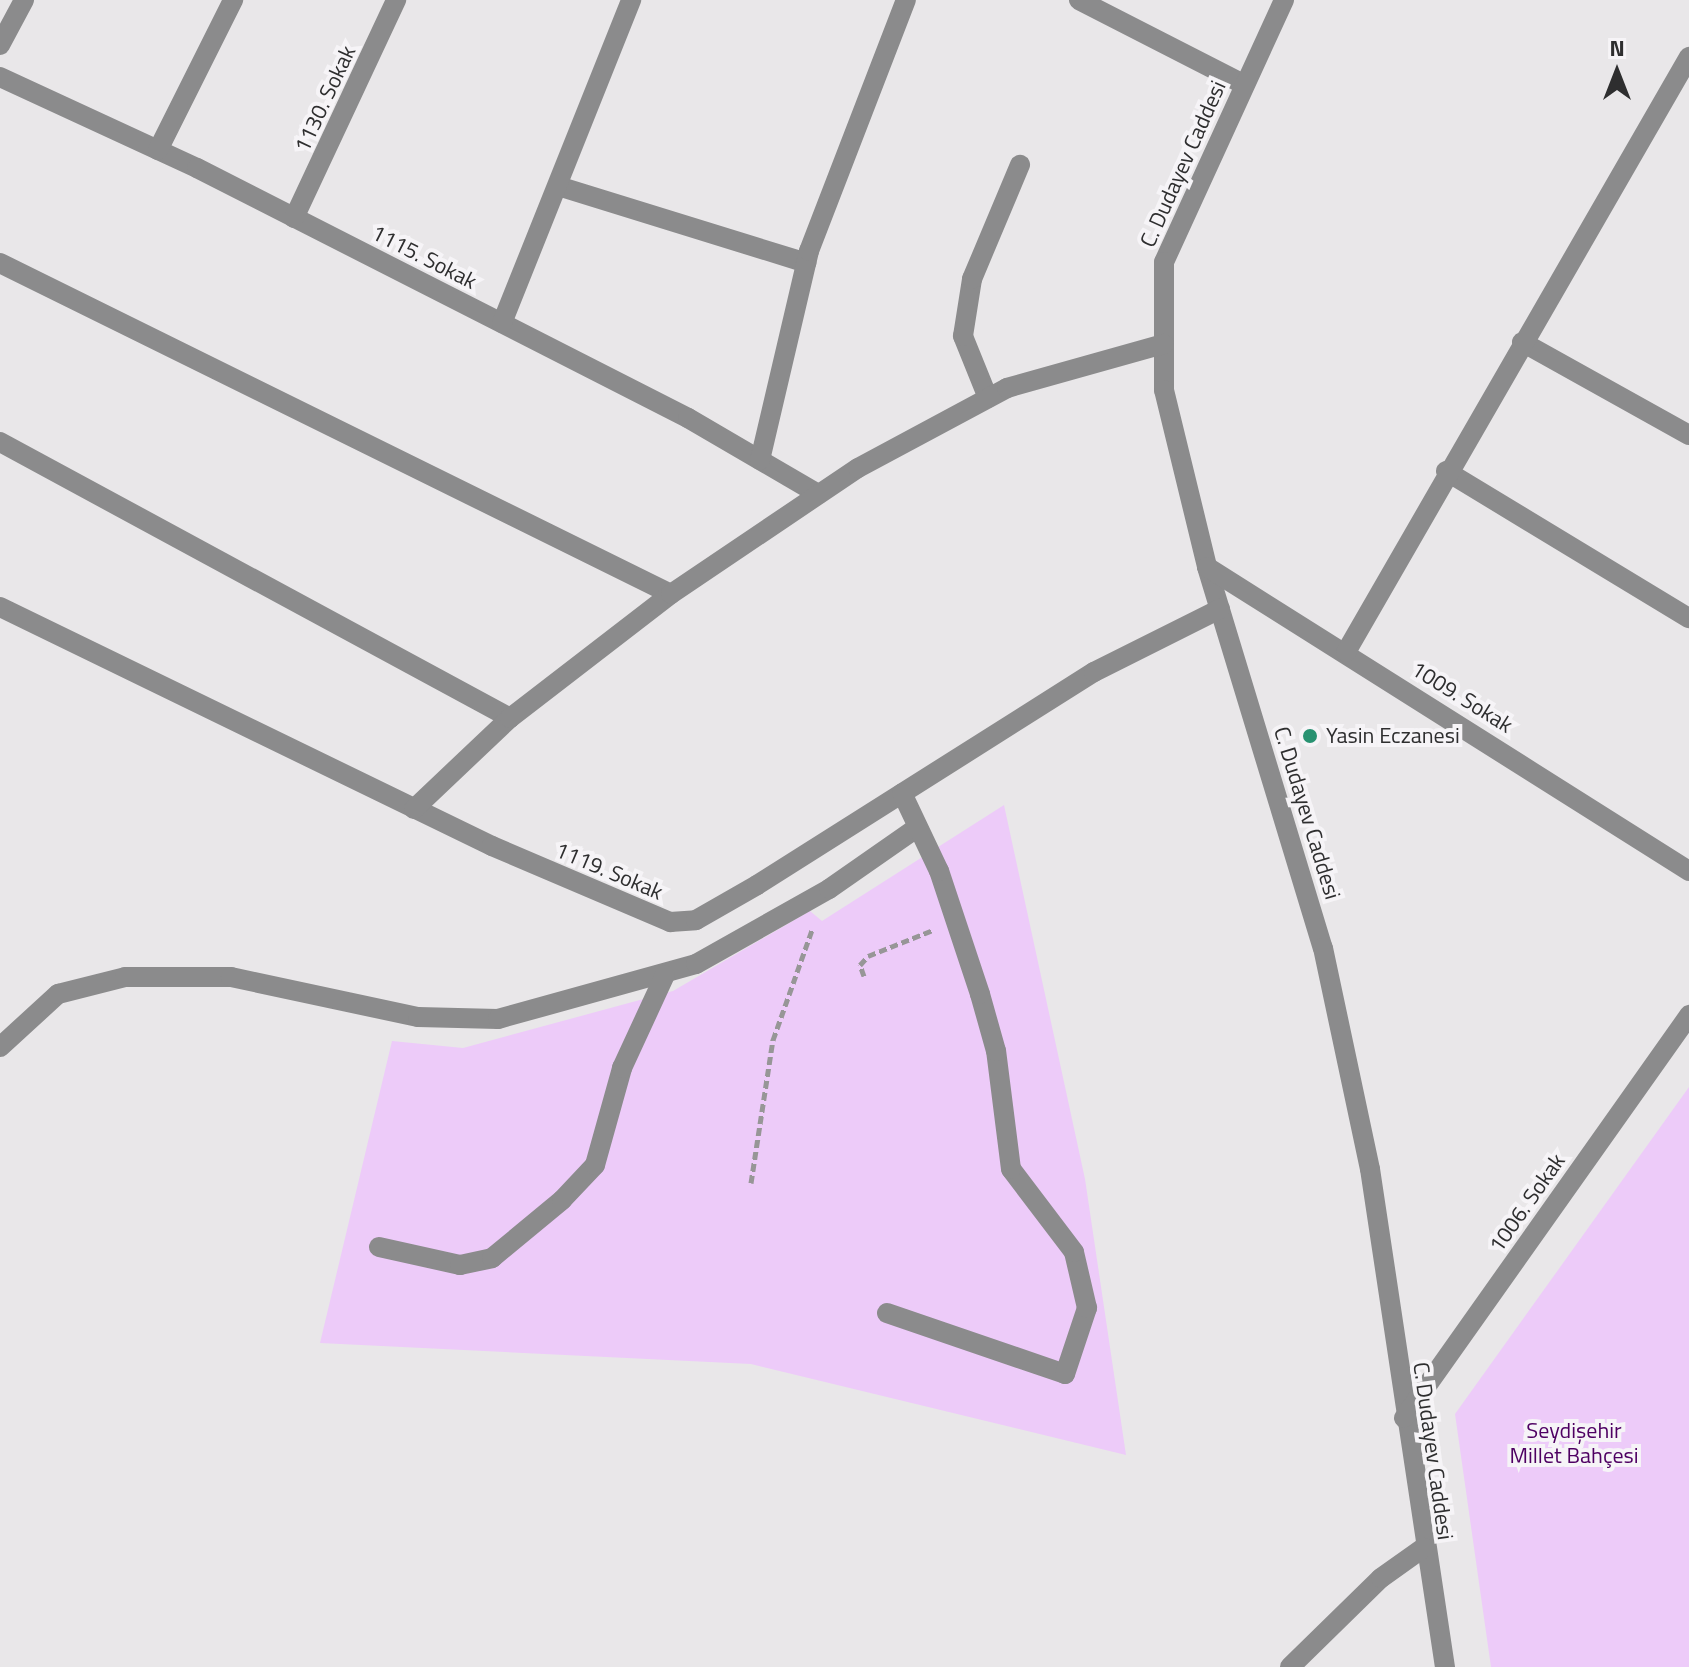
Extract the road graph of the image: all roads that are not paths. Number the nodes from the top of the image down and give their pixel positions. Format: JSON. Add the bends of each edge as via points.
{"nodes":[{"id":1,"x":24,"y":0,"type":"edge"},
{"id":2,"x":233,"y":0,"type":"edge"},
{"id":3,"x":396,"y":0,"type":"edge"},
{"id":4,"x":631,"y":0,"type":"edge"},
{"id":5,"x":906,"y":0,"type":"edge"},
{"id":6,"x":1079,"y":0,"type":"edge"},
{"id":7,"x":1284,"y":0,"type":"edge"},
{"id":8,"x":0,"y":45,"type":"edge"},
{"id":9,"x":1689,"y":57,"type":"edge"},
{"id":10,"x":0,"y":77,"type":"edge"},
{"id":11,"x":1245,"y":85,"type":"junction"},
{"id":12,"x":158,"y":150,"type":"junction"},
{"id":13,"x":1020,"y":165,"type":"dead end"},
{"id":14,"x":558,"y":186,"type":"junction"},
{"id":15,"x":294,"y":218,"type":"junction"},
{"id":16,"x":0,"y":263,"type":"edge"},
{"id":17,"x":806,"y":263,"type":"junction"},
{"id":18,"x":502,"y":323,"type":"junction"},
{"id":19,"x":1522,"y":342,"type":"junction"},
{"id":20,"x":1164,"y":344,"type":"junction"},
{"id":21,"x":988,"y":398,"type":"junction"},
{"id":22,"x":1689,"y":435,"type":"edge"},
{"id":23,"x":0,"y":442,"type":"edge"},
{"id":24,"x":760,"y":460,"type":"junction"},
{"id":25,"x":1446,"y":471,"type":"junction"},
{"id":26,"x":818,"y":494,"type":"junction"},
{"id":27,"x":1207,"y":567,"type":"junction"},
{"id":28,"x":671,"y":594,"type":"junction"},
{"id":29,"x":0,"y":607,"type":"edge"},
{"id":30,"x":1220,"y":609,"type":"junction"},
{"id":31,"x":1689,"y":618,"type":"edge"},
{"id":32,"x":1346,"y":652,"type":"junction"},
{"id":33,"x":510,"y":718,"type":"junction"},
{"id":34,"x":902,"y":793,"type":"junction"},
{"id":35,"x":414,"y":809,"type":"junction"},
{"id":36,"x":918,"y":827,"type":"junction"},
{"id":37,"x":1689,"y":871,"type":"edge"},
{"id":38,"x":665,"y":975,"type":"junction"},
{"id":39,"x":1689,"y":1015,"type":"edge"},
{"id":40,"x":0,"y":1047,"type":"edge"},
{"id":41,"x":379,"y":1247,"type":"dead end"},
{"id":42,"x":887,"y":1313,"type":"dead end"},
{"id":43,"x":1404,"y":1418,"type":"junction"},
{"id":44,"x":1423,"y":1548,"type":"junction"},
{"id":45,"x":1290,"y":1667,"type":"edge"},
{"id":46,"x":1445,"y":1667,"type":"edge"}],
"edges":[{"from":1,"to":8,"type":"street"},
{"from":2,"to":12,"type":"street"},
{"from":3,"to":15,"type":"street","name":"1130. Sokak"},
{"from":4,"to":14,"type":"street"},
{"from":5,"to":17,"type":"street"},
{"from":6,"to":11,"type":"street"},
{"from":7,"to":11,"type":"street","name":"C. Dudayev Caddesi"},
{"from":9,"to":19,"type":"street"},
{"from":10,"to":12,"type":"street","name":"1115. Sokak"},
{"from":11,"to":20,"type":"street","name":"C. Dudayev Caddesi","via":[[1164,262]]},
{"from":12,"to":15,"type":"street","name":"1115. Sokak"},
{"from":13,"to":21,"type":"street","via":[[972,279],[963,336]]},
{"from":14,"to":17,"type":"street"},
{"from":14,"to":18,"type":"street"},
{"from":15,"to":18,"type":"street","name":"1115. Sokak"},
{"from":16,"to":28,"type":"street"},
{"from":17,"to":24,"type":"street"},
{"from":18,"to":24,"type":"street","name":"1115. Sokak"},
{"from":19,"to":22,"type":"street"},
{"from":19,"to":25,"type":"street"},
{"from":20,"to":21,"type":"street"},
{"from":20,"to":27,"type":"street","name":"C. Dudayev Caddesi","via":[[1164,390]]},
{"from":21,"to":26,"type":"street"},
{"from":23,"to":33,"type":"street"},
{"from":24,"to":26,"type":"street","name":"1115. Sokak"},
{"from":25,"to":31,"type":"street"},
{"from":25,"to":32,"type":"street"},
{"from":26,"to":28,"type":"street"},
{"from":27,"to":30,"type":"street","name":"C. Dudayev Caddesi"},
{"from":27,"to":32,"type":"street","name":"1009. Sokak"},
{"from":28,"to":33,"type":"street"},
{"from":29,"to":35,"type":"street","name":"1119. Sokak"},
{"from":30,"to":34,"type":"street","name":"1119. Sokak","via":[[1094,672]]},
{"from":30,"to":43,"type":"street","name":"C. Dudayev Caddesi","via":[[1323,948],[1370,1169]]},
{"from":32,"to":37,"type":"street","name":"1009. Sokak"},
{"from":33,"to":35,"type":"street"},
{"from":34,"to":35,"type":"street","name":"1119. Sokak","via":[[696,920],[670,922]]},
{"from":34,"to":36,"type":"street"},
{"from":36,"to":38,"type":"street","via":[[829,889]]},
{"from":36,"to":42,"type":"street","via":[[957,923],[996,1051],[1011,1169],[1074,1252],[1087,1308],[1065,1374]]},
{"from":38,"to":40,"type":"street","via":[[498,1019],[459,1020],[231,977],[125,977],[58,994]]},
{"from":38,"to":41,"type":"street","via":[[622,1068],[595,1165],[562,1200],[492,1258],[460,1265]]},
{"from":39,"to":43,"type":"street","name":"1006. Sokak"},
{"from":43,"to":44,"type":"street","name":"C. Dudayev Caddesi"},
{"from":44,"to":45,"type":"street"},
{"from":44,"to":46,"type":"street","name":"C. Dudayev Caddesi"}]}
